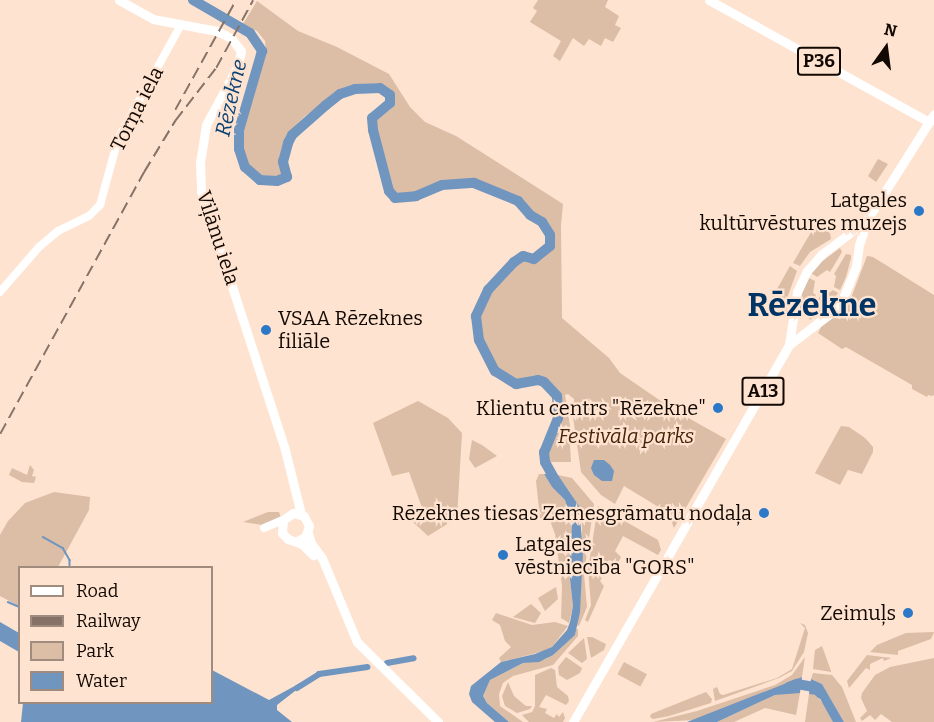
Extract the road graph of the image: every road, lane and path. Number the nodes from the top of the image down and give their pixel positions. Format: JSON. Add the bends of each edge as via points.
{"nodes":[{"id":1,"x":119,"y":0,"type":"edge"},
{"id":2,"x":709,"y":0,"type":"edge"},
{"id":3,"x":185,"y":25,"type":"junction"},
{"id":4,"x":931,"y":118,"type":"edge"},
{"id":5,"x":867,"y":220,"type":"junction"},
{"id":6,"x":844,"y":239,"type":"junction"},
{"id":7,"x":858,"y":253,"type":"junction"},
{"id":8,"x":0,"y":292,"type":"edge"},
{"id":9,"x":794,"y":320,"type":"junction"},
{"id":10,"x":807,"y":330,"type":"junction"},
{"id":11,"x":789,"y":345,"type":"junction"},
{"id":12,"x":294,"y":486,"type":"junction"},
{"id":13,"x":301,"y":514,"type":"junction"},
{"id":14,"x":285,"y":517,"type":"junction"},
{"id":15,"x":282,"y":533,"type":"junction"},
{"id":16,"x":308,"y":533,"type":"junction"},
{"id":17,"x":297,"y":541,"type":"junction"},
{"id":18,"x":324,"y":567,"type":"junction"},
{"id":19,"x":438,"y":722,"type":"edge"},
{"id":20,"x":573,"y":722,"type":"edge"}],
"edges":[{"from":1,"to":3,"type":"main road","via":[[153,19]]},
{"from":2,"to":4,"type":"main road","number":"P36"},
{"from":3,"to":8,"type":"street","name":"Torņa iela","via":[[118,139],[100,205],[39,247]]},
{"from":3,"to":12,"type":"main road","name":"Viļānu iela","via":[[211,29],[231,38],[241,51],[238,65],[206,125],[200,161],[201,191]]},
{"from":4,"to":5,"type":"main road","number":"A13"},
{"from":5,"to":6,"type":"main road","number":"A13"},
{"from":5,"to":7,"type":"main road","number":"A13"},
{"from":6,"to":7,"type":"main road"},
{"from":6,"to":9,"type":"main road","number":"A13","via":[[822,254],[807,271],[797,292]]},
{"from":7,"to":10,"type":"main road","number":"A13","via":[[844,296],[828,315]]},
{"from":9,"to":10,"type":"main road"},
{"from":9,"to":11,"type":"main road","number":"A13"},
{"from":10,"to":11,"type":"main road","number":"A13"},
{"from":11,"to":20,"type":"main road","number":"A13"},
{"from":12,"to":13,"type":"main road"},
{"from":12,"to":14,"type":"main road"},
{"from":13,"to":14,"type":"main road"},
{"from":13,"to":16,"type":"main road","via":[[308,523]]},
{"from":14,"to":15,"type":"main road"},
{"from":14,"to":15,"type":"street","via":[[264,528]]},
{"from":15,"to":17,"type":"main road"},
{"from":16,"to":17,"type":"main road"},
{"from":16,"to":18,"type":"main road"},
{"from":17,"to":18,"type":"main road"},
{"from":18,"to":19,"type":"main road","via":[[357,642]]}]}
